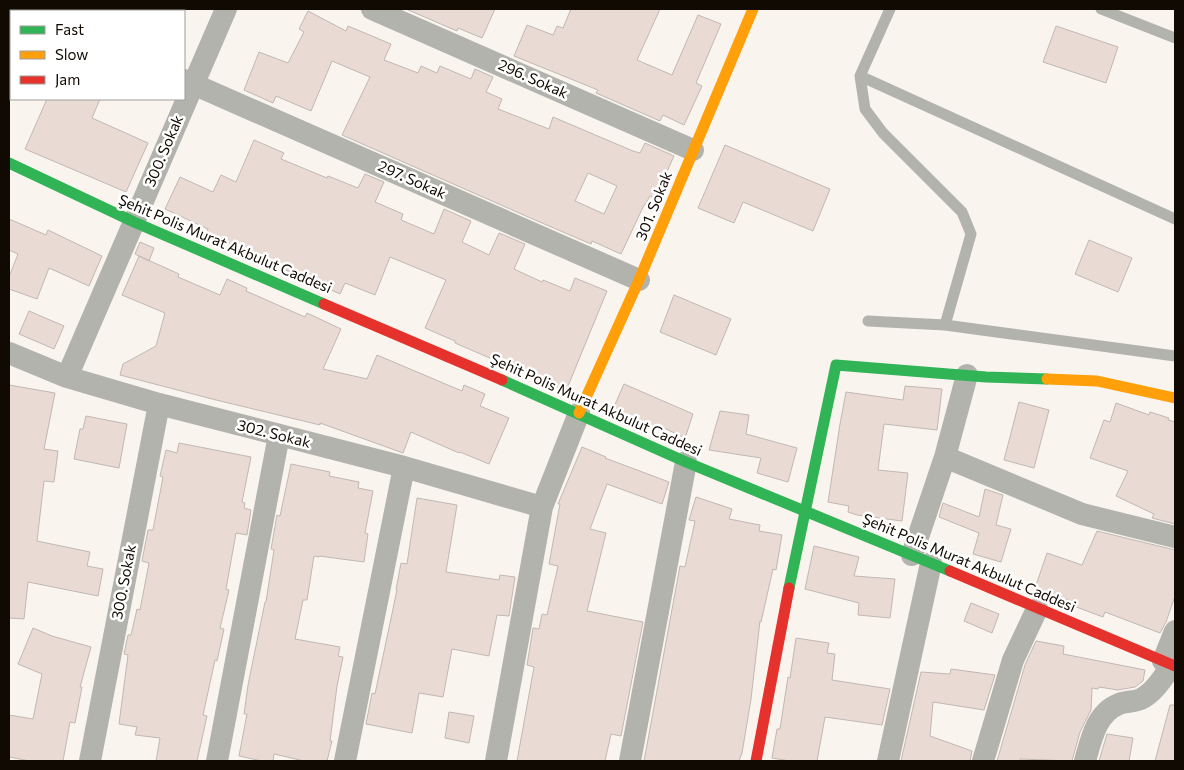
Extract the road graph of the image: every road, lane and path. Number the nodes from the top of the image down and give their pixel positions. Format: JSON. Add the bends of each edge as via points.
{"nodes":[{"id":1,"x":226,"y":9,"type":"edge"},
{"id":2,"x":372,"y":9,"type":"edge"},
{"id":3,"x":751,"y":9,"type":"edge"},
{"id":4,"x":890,"y":9,"type":"edge"},
{"id":5,"x":1101,"y":9,"type":"edge"},
{"id":6,"x":1175,"y":38,"type":"edge"},
{"id":7,"x":860,"y":76,"type":"junction"},
{"id":8,"x":188,"y":82,"type":"edge"},
{"id":9,"x":181,"y":100,"type":"edge"},
{"id":10,"x":693,"y":150,"type":"junction"},
{"id":11,"x":9,"y":163,"type":"edge"},
{"id":12,"x":1175,"y":219,"type":"edge"},
{"id":13,"x":134,"y":222,"type":"junction"},
{"id":14,"x":640,"y":280,"type":"junction"},
{"id":15,"x":868,"y":321,"type":"dead end"},
{"id":16,"x":946,"y":325,"type":"junction"},
{"id":17,"x":9,"y":353,"type":"edge"},
{"id":18,"x":1175,"y":356,"type":"edge"},
{"id":19,"x":967,"y":375,"type":"junction"},
{"id":20,"x":67,"y":377,"type":"junction"},
{"id":21,"x":1175,"y":398,"type":"edge"},
{"id":22,"x":159,"y":404,"type":"junction"},
{"id":23,"x":580,"y":412,"type":"junction"},
{"id":24,"x":279,"y":435,"type":"junction"},
{"id":25,"x":945,"y":457,"type":"junction"},
{"id":26,"x":686,"y":462,"type":"junction"},
{"id":27,"x":404,"y":467,"type":"junction"},
{"id":28,"x":542,"y":507,"type":"junction"},
{"id":29,"x":807,"y":511,"type":"junction"},
{"id":30,"x":1175,"y":537,"type":"edge"},
{"id":31,"x":922,"y":559,"type":"junction"},
{"id":32,"x":1037,"y":608,"type":"junction"},
{"id":33,"x":1175,"y":631,"type":"edge"},
{"id":34,"x":1170,"y":664,"type":"edge"},
{"id":35,"x":90,"y":761,"type":"edge"},
{"id":36,"x":217,"y":761,"type":"edge"},
{"id":37,"x":345,"y":761,"type":"edge"},
{"id":38,"x":496,"y":761,"type":"edge"},
{"id":39,"x":630,"y":761,"type":"edge"},
{"id":40,"x":756,"y":761,"type":"edge"},
{"id":41,"x":888,"y":761,"type":"edge"},
{"id":42,"x":983,"y":761,"type":"edge"},
{"id":43,"x":1086,"y":761,"type":"edge"}],
"edges":[{"from":1,"to":8,"type":"street","name":"300. Sokak"},
{"from":2,"to":10,"type":"street","name":"296. Sokak"},
{"from":3,"to":10,"type":"street","name":"301. Sokak"},
{"from":4,"to":7,"type":"lane"},
{"from":5,"to":6,"type":"lane"},
{"from":7,"to":12,"type":"lane"},
{"from":7,"to":16,"type":"lane","via":[[865,109],[883,133],[962,212],[970,234]]},
{"from":8,"to":14,"type":"street","name":"297. Sokak"},
{"from":9,"to":13,"type":"street","name":"300. Sokak"},
{"from":10,"to":14,"type":"street","name":"301. Sokak"},
{"from":11,"to":13,"type":"street","name":"Şehit Polis Murat Akbulut Caddesi"},
{"from":13,"to":20,"type":"street","name":"300. Sokak"},
{"from":13,"to":23,"type":"street","name":"Şehit Polis Murat Akbulut Caddesi"},
{"from":14,"to":23,"type":"street","name":"301. Sokak"},
{"from":15,"to":16,"type":"lane"},
{"from":16,"to":18,"type":"lane"},
{"from":17,"to":20,"type":"street","name":"302. Sokak"},
{"from":19,"to":21,"type":"street","via":[[1097,381]]},
{"from":19,"to":25,"type":"street"},
{"from":19,"to":29,"type":"street","via":[[836,365]]},
{"from":20,"to":22,"type":"street","name":"302. Sokak"},
{"from":22,"to":24,"type":"street","name":"302. Sokak"},
{"from":22,"to":35,"type":"street","name":"300. Sokak"},
{"from":23,"to":26,"type":"street","name":"Şehit Polis Murat Akbulut Caddesi"},
{"from":23,"to":28,"type":"street"},
{"from":24,"to":27,"type":"street","name":"302. Sokak"},
{"from":24,"to":36,"type":"street"},
{"from":25,"to":30,"type":"street","via":[[1082,514]]},
{"from":25,"to":31,"type":"street"},
{"from":26,"to":29,"type":"street","name":"Şehit Polis Murat Akbulut Caddesi"},
{"from":26,"to":39,"type":"street"},
{"from":27,"to":28,"type":"street","name":"302. Sokak"},
{"from":27,"to":37,"type":"street"},
{"from":28,"to":38,"type":"street"},
{"from":29,"to":31,"type":"street","name":"Şehit Polis Murat Akbulut Caddesi"},
{"from":29,"to":40,"type":"street","via":[[782,619]]},
{"from":31,"to":32,"type":"street","name":"Şehit Polis Murat Akbulut Caddesi"},
{"from":31,"to":41,"type":"street"},
{"from":32,"to":34,"type":"street","name":"Şehit Polis Murat Akbulut Caddesi"},
{"from":32,"to":42,"type":"street","via":[[1013,660]]},
{"from":33,"to":34,"type":"street"},
{"from":34,"to":43,"type":"street","via":[[1154,688],[1141,699],[1119,704],[1107,711],[1093,731]]}]}
